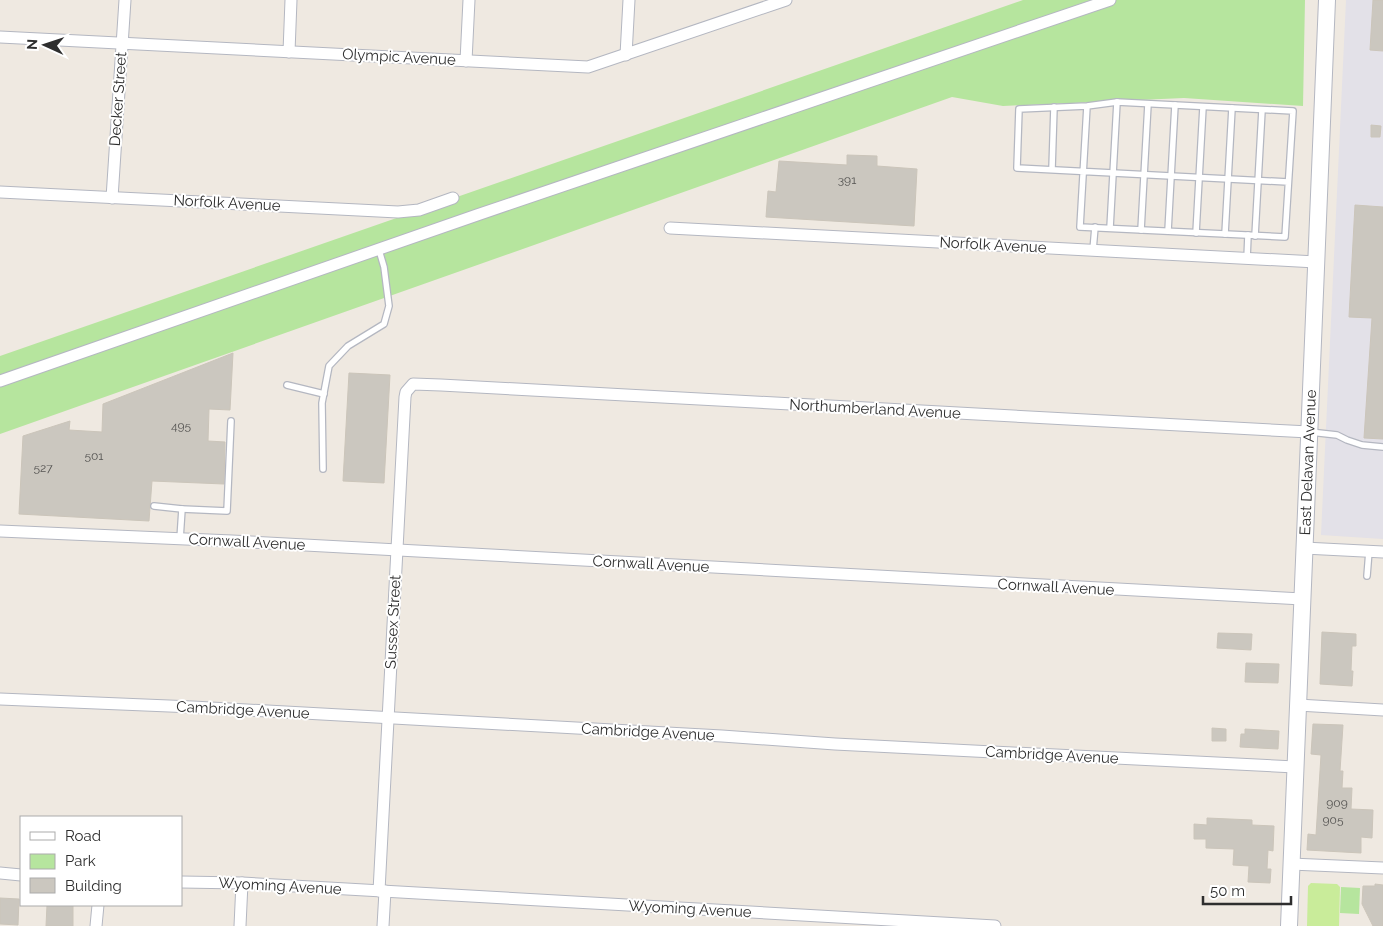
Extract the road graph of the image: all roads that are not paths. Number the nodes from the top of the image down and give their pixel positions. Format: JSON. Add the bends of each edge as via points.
{"nodes":[{"id":1,"x":125,"y":0,"type":"edge"},
{"id":2,"x":292,"y":0,"type":"edge"},
{"id":3,"x":469,"y":0,"type":"edge"},
{"id":4,"x":629,"y":0,"type":"edge"},
{"id":5,"x":786,"y":0,"type":"edge"},
{"id":6,"x":1110,"y":0,"type":"edge"},
{"id":7,"x":1327,"y":0,"type":"edge"},
{"id":8,"x":0,"y":37,"type":"edge"},
{"id":9,"x":122,"y":43,"type":"junction"},
{"id":10,"x":289,"y":52,"type":"junction"},
{"id":11,"x":626,"y":55,"type":"junction"},
{"id":12,"x":466,"y":61,"type":"junction"},
{"id":13,"x":1118,"y":102,"type":"junction"},
{"id":14,"x":1148,"y":104,"type":"junction"},
{"id":15,"x":1175,"y":105,"type":"junction"},
{"id":16,"x":1087,"y":106,"type":"junction"},
{"id":17,"x":1054,"y":107,"type":"junction"},
{"id":18,"x":1203,"y":107,"type":"junction"},
{"id":19,"x":1232,"y":108,"type":"junction"},
{"id":20,"x":1262,"y":110,"type":"junction"},
{"id":21,"x":1052,"y":170,"type":"junction"},
{"id":22,"x":1083,"y":171,"type":"junction"},
{"id":23,"x":1113,"y":173,"type":"junction"},
{"id":24,"x":1144,"y":174,"type":"junction"},
{"id":25,"x":1171,"y":176,"type":"junction"},
{"id":26,"x":1199,"y":177,"type":"junction"},
{"id":27,"x":1228,"y":178,"type":"junction"},
{"id":28,"x":1258,"y":180,"type":"junction"},
{"id":29,"x":1288,"y":182,"type":"junction"},
{"id":30,"x":0,"y":192,"type":"edge"},
{"id":31,"x":112,"y":198,"type":"junction"},
{"id":32,"x":453,"y":198,"type":"dead end"},
{"id":33,"x":1095,"y":227,"type":"junction"},
{"id":34,"x":670,"y":228,"type":"dead end"},
{"id":35,"x":1110,"y":228,"type":"junction"},
{"id":36,"x":1141,"y":230,"type":"junction"},
{"id":37,"x":1168,"y":231,"type":"junction"},
{"id":38,"x":1196,"y":233,"type":"junction"},
{"id":39,"x":1225,"y":234,"type":"junction"},
{"id":40,"x":1248,"y":235,"type":"junction"},
{"id":41,"x":1255,"y":236,"type":"junction"},
{"id":42,"x":379,"y":250,"type":"junction"},
{"id":43,"x":1093,"y":250,"type":"junction"},
{"id":44,"x":1246,"y":258,"type":"junction"},
{"id":45,"x":1316,"y":262,"type":"junction"},
{"id":46,"x":0,"y":381,"type":"edge"},
{"id":47,"x":442,"y":384,"type":"joint"},
{"id":48,"x":287,"y":385,"type":"dead end"},
{"id":49,"x":324,"y":394,"type":"junction"},
{"id":50,"x":232,"y":421,"type":"dead end"},
{"id":51,"x":1309,"y":432,"type":"junction"},
{"id":52,"x":1383,"y":447,"type":"edge"},
{"id":53,"x":323,"y":469,"type":"dead end"},
{"id":54,"x":154,"y":506,"type":"dead end"},
{"id":55,"x":182,"y":509,"type":"junction"},
{"id":56,"x":0,"y":531,"type":"edge"},
{"id":57,"x":180,"y":539,"type":"junction"},
{"id":58,"x":1304,"y":548,"type":"junction"},
{"id":59,"x":397,"y":550,"type":"junction"},
{"id":60,"x":1369,"y":551,"type":"junction"},
{"id":61,"x":1383,"y":552,"type":"edge"},
{"id":62,"x":1367,"y":576,"type":"dead end"},
{"id":63,"x":1302,"y":599,"type":"junction"},
{"id":64,"x":0,"y":699,"type":"edge"},
{"id":65,"x":1298,"y":705,"type":"junction"},
{"id":66,"x":1383,"y":710,"type":"edge"},
{"id":67,"x":388,"y":718,"type":"junction"},
{"id":68,"x":1295,"y":767,"type":"junction"},
{"id":69,"x":1291,"y":864,"type":"junction"},
{"id":70,"x":1383,"y":868,"type":"edge"},
{"id":71,"x":0,"y":874,"type":"edge"},
{"id":72,"x":20,"y":875,"type":"edge"},
{"id":73,"x":182,"y":882,"type":"edge"},
{"id":74,"x":242,"y":883,"type":"junction"},
{"id":75,"x":382,"y":891,"type":"junction"},
{"id":76,"x":98,"y":906,"type":"edge"},
{"id":77,"x":793,"y":920,"type":"edge"},
{"id":78,"x":96,"y":926,"type":"edge"},
{"id":79,"x":240,"y":926,"type":"edge"},
{"id":80,"x":383,"y":926,"type":"edge"},
{"id":81,"x":995,"y":926,"type":"edge"},
{"id":82,"x":1289,"y":926,"type":"edge"}],
"edges":[{"from":1,"to":9,"type":"street","name":"Decker Street"},
{"from":2,"to":10,"type":"street"},
{"from":3,"to":12,"type":"street"},
{"from":4,"to":11,"type":"street"},
{"from":5,"to":11,"type":"street","name":"Olympic Avenue"},
{"from":6,"to":42,"type":"street"},
{"from":7,"to":45,"type":"street","name":"East Delavan Avenue"},
{"from":8,"to":9,"type":"street","name":"Olympic Avenue"},
{"from":9,"to":10,"type":"street","name":"Olympic Avenue"},
{"from":9,"to":31,"type":"street","name":"Decker Street"},
{"from":10,"to":12,"type":"street","name":"Olympic Avenue"},
{"from":11,"to":12,"type":"street","name":"Olympic Avenue","via":[[582,67]]},
{"from":13,"to":14,"type":"lane"},
{"from":13,"to":16,"type":"lane"},
{"from":13,"to":23,"type":"lane"},
{"from":14,"to":15,"type":"lane"},
{"from":14,"to":24,"type":"lane"},
{"from":15,"to":18,"type":"lane"},
{"from":15,"to":25,"type":"lane"},
{"from":16,"to":17,"type":"lane"},
{"from":16,"to":22,"type":"lane"},
{"from":17,"to":21,"type":"lane"},
{"from":17,"to":21,"type":"lane","via":[[1020,109],[1017,168]]},
{"from":18,"to":19,"type":"lane"},
{"from":18,"to":26,"type":"lane"},
{"from":19,"to":20,"type":"lane"},
{"from":19,"to":27,"type":"lane"},
{"from":20,"to":28,"type":"lane"},
{"from":20,"to":29,"type":"lane","via":[[1292,111]]},
{"from":21,"to":22,"type":"lane"},
{"from":22,"to":23,"type":"lane"},
{"from":22,"to":33,"type":"lane","via":[[1080,227]]},
{"from":23,"to":24,"type":"lane"},
{"from":23,"to":35,"type":"lane"},
{"from":24,"to":25,"type":"lane"},
{"from":24,"to":36,"type":"lane"},
{"from":25,"to":26,"type":"lane"},
{"from":25,"to":37,"type":"lane"},
{"from":26,"to":27,"type":"lane"},
{"from":26,"to":38,"type":"lane"},
{"from":27,"to":28,"type":"lane"},
{"from":27,"to":39,"type":"lane"},
{"from":28,"to":29,"type":"lane"},
{"from":28,"to":41,"type":"lane"},
{"from":29,"to":41,"type":"lane","via":[[1285,237]]},
{"from":30,"to":31,"type":"street","name":"Norfolk Avenue"},
{"from":31,"to":32,"type":"street","name":"Norfolk Avenue","via":[[398,212],[419,210]]},
{"from":33,"to":35,"type":"lane"},
{"from":33,"to":43,"type":"lane"},
{"from":34,"to":43,"type":"street","name":"Norfolk Avenue"},
{"from":35,"to":36,"type":"lane"},
{"from":36,"to":37,"type":"lane"},
{"from":37,"to":38,"type":"lane"},
{"from":38,"to":39,"type":"lane"},
{"from":39,"to":40,"type":"lane"},
{"from":40,"to":41,"type":"lane"},
{"from":40,"to":44,"type":"lane"},
{"from":42,"to":46,"type":"street"},
{"from":42,"to":49,"type":"lane","via":[[389,306],[384,324],[348,346],[329,366]]},
{"from":43,"to":44,"type":"street","name":"Norfolk Avenue"},
{"from":44,"to":45,"type":"street","name":"Norfolk Avenue"},
{"from":45,"to":51,"type":"street","name":"East Delavan Avenue"},
{"from":47,"to":51,"type":"street","name":"Northumberland Avenue"},
{"from":47,"to":59,"type":"street","name":"Sussex Street","via":[[418,383],[406,392]]},
{"from":48,"to":49,"type":"lane"},
{"from":49,"to":53,"type":"lane"},
{"from":50,"to":55,"type":"lane","via":[[227,511]]},
{"from":51,"to":52,"type":"lane","via":[[1337,435],[1362,445]]},
{"from":51,"to":58,"type":"street","name":"East Delavan Avenue"},
{"from":54,"to":55,"type":"lane"},
{"from":55,"to":57,"type":"lane"},
{"from":56,"to":57,"type":"street","name":"Cornwall Avenue"},
{"from":57,"to":59,"type":"street","name":"Cornwall Avenue"},
{"from":58,"to":60,"type":"street"},
{"from":58,"to":63,"type":"street","name":"East Delavan Avenue"},
{"from":59,"to":63,"type":"street","name":"Cornwall Avenue"},
{"from":59,"to":67,"type":"street","name":"Sussex Street"},
{"from":60,"to":61,"type":"street"},
{"from":60,"to":62,"type":"lane"},
{"from":63,"to":65,"type":"street","name":"East Delavan Avenue"},
{"from":64,"to":67,"type":"street","name":"Cambridge Avenue"},
{"from":65,"to":66,"type":"street"},
{"from":65,"to":68,"type":"street","name":"East Delavan Avenue"},
{"from":67,"to":68,"type":"street","name":"Cambridge Avenue"},
{"from":67,"to":75,"type":"street","name":"Sussex Street"},
{"from":68,"to":69,"type":"street","name":"East Delavan Avenue"},
{"from":69,"to":70,"type":"street"},
{"from":69,"to":82,"type":"street","name":"East Delavan Avenue"},
{"from":71,"to":72,"type":"street"},
{"from":73,"to":74,"type":"street","name":"Wyoming Avenue"},
{"from":74,"to":75,"type":"street","name":"Wyoming Avenue"},
{"from":74,"to":79,"type":"street"},
{"from":75,"to":77,"type":"street","name":"Wyoming Avenue"},
{"from":75,"to":80,"type":"street","name":"Sussex Street"},
{"from":76,"to":78,"type":"street"},
{"from":77,"to":81,"type":"street","name":"Wyoming Avenue"}]}
